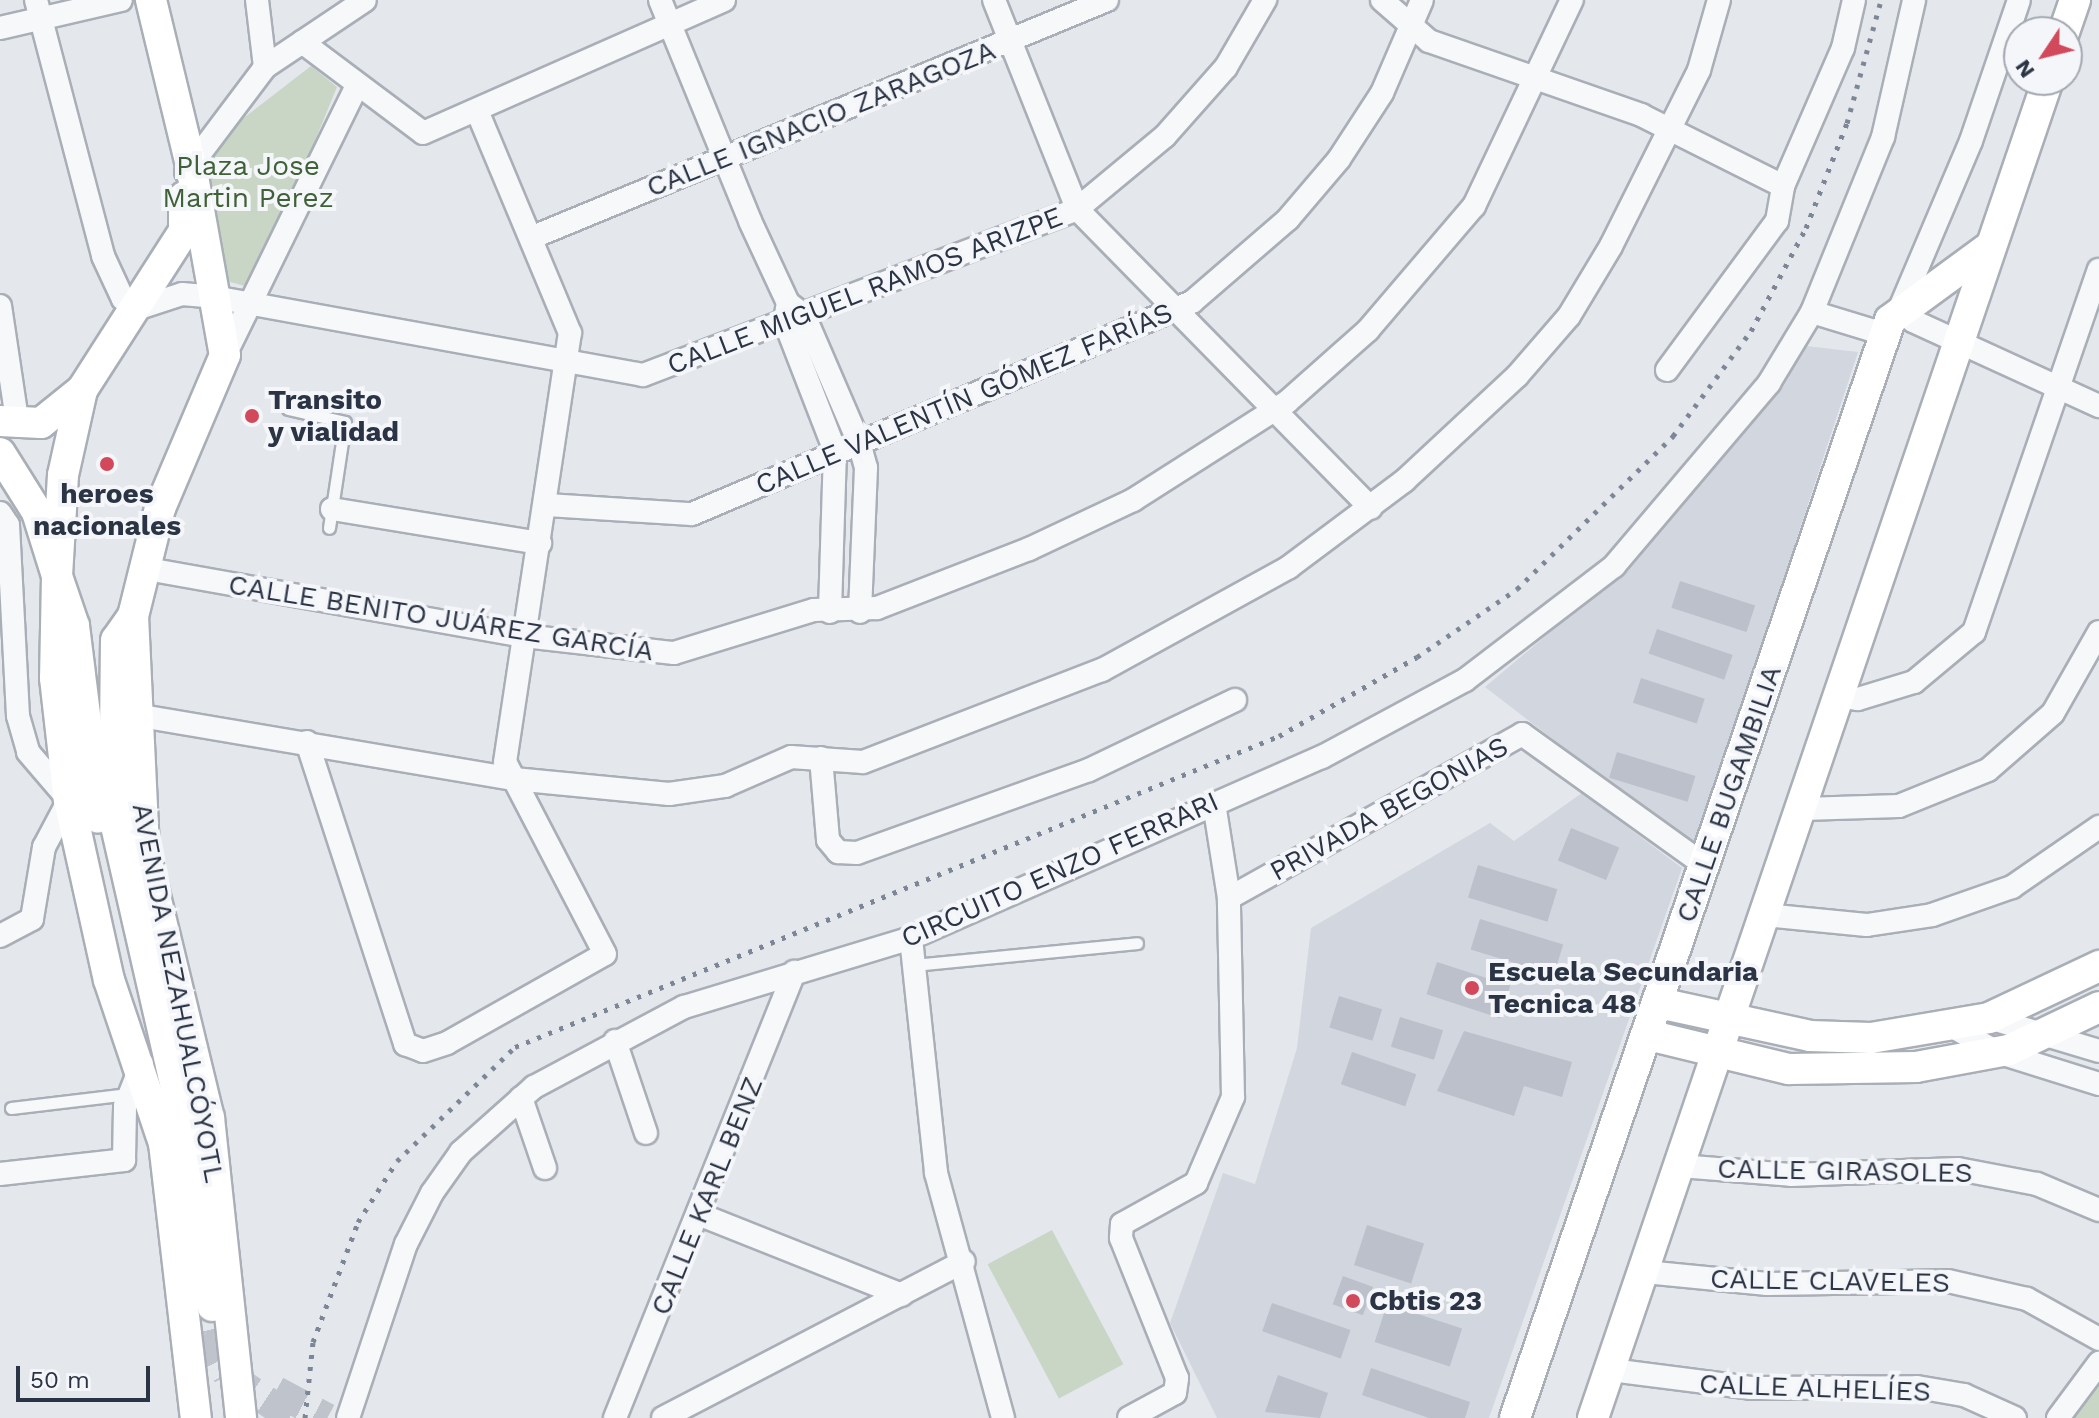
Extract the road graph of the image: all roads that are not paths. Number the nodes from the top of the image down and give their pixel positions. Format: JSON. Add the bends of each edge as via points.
{"nodes":[{"id":1,"x":121,"y":0,"type":"edge"},
{"id":2,"x":138,"y":0,"type":"edge"},
{"id":3,"x":151,"y":0,"type":"edge"},
{"id":4,"x":257,"y":0,"type":"edge"},
{"id":5,"x":365,"y":0,"type":"edge"},
{"id":6,"x":660,"y":0,"type":"edge"},
{"id":7,"x":724,"y":0,"type":"edge"},
{"id":8,"x":994,"y":0,"type":"edge"},
{"id":9,"x":1107,"y":0,"type":"edge"},
{"id":10,"x":1265,"y":0,"type":"edge"},
{"id":11,"x":1382,"y":0,"type":"edge"},
{"id":12,"x":1422,"y":0,"type":"edge"},
{"id":13,"x":1572,"y":0,"type":"edge"},
{"id":14,"x":1719,"y":0,"type":"edge"},
{"id":15,"x":1854,"y":0,"type":"edge"},
{"id":16,"x":1914,"y":0,"type":"edge"},
{"id":17,"x":2019,"y":0,"type":"edge"},
{"id":18,"x":38,"y":9,"type":"edge"},
{"id":19,"x":1412,"y":25,"type":"junction"},
{"id":20,"x":672,"y":27,"type":"junction"},
{"id":21,"x":0,"y":28,"type":"edge"},
{"id":22,"x":302,"y":42,"type":"junction"},
{"id":23,"x":1009,"y":43,"type":"junction"},
{"id":24,"x":265,"y":67,"type":"junction"},
{"id":25,"x":1539,"y":80,"type":"junction"},
{"id":26,"x":357,"y":86,"type":"junction"},
{"id":27,"x":2043,"y":96,"type":"edge"},
{"id":28,"x":478,"y":113,"type":"junction"},
{"id":29,"x":1672,"y":129,"type":"junction"},
{"id":30,"x":724,"y":158,"type":"junction"},
{"id":31,"x":187,"y":170,"type":"junction"},
{"id":32,"x":1783,"y":186,"type":"junction"},
{"id":33,"x":1077,"y":209,"type":"junction"},
{"id":34,"x":533,"y":237,"type":"junction"},
{"id":35,"x":1991,"y":246,"type":"junction"},
{"id":36,"x":2099,"y":270,"type":"edge"},
{"id":37,"x":214,"y":297,"type":"junction"},
{"id":38,"x":255,"y":305,"type":"junction"},
{"id":39,"x":0,"y":306,"type":"edge"},
{"id":40,"x":139,"y":308,"type":"junction"},
{"id":41,"x":1173,"y":312,"type":"junction"},
{"id":42,"x":1812,"y":312,"type":"junction"},
{"id":43,"x":792,"y":314,"type":"junction"},
{"id":44,"x":1894,"y":321,"type":"junction"},
{"id":45,"x":1958,"y":342,"type":"junction"},
{"id":46,"x":225,"y":355,"type":"junction"},
{"id":47,"x":569,"y":363,"type":"junction"},
{"id":48,"x":1667,"y":370,"type":"dead end"},
{"id":49,"x":2060,"y":389,"type":"junction"},
{"id":50,"x":82,"y":390,"type":"junction"},
{"id":51,"x":2099,"y":405,"type":"edge"},
{"id":52,"x":288,"y":409,"type":"dead end"},
{"id":53,"x":1271,"y":409,"type":"junction"},
{"id":54,"x":8,"y":411,"type":"edge"},
{"id":55,"x":859,"y":443,"type":"junction"},
{"id":56,"x":835,"y":451,"type":"junction"},
{"id":57,"x":0,"y":453,"type":"edge"},
{"id":58,"x":547,"y":505,"type":"junction"},
{"id":59,"x":1371,"y":508,"type":"junction"},
{"id":60,"x":0,"y":513,"type":"edge"},
{"id":61,"x":331,"y":518,"type":"joint"},
{"id":62,"x":540,"y":543,"type":"junction"},
{"id":63,"x":142,"y":568,"type":"junction"},
{"id":64,"x":57,"y":576,"type":"junction"},
{"id":65,"x":830,"y":612,"type":"junction"},
{"id":66,"x":860,"y":612,"type":"junction"},
{"id":67,"x":133,"y":616,"type":"junction"},
{"id":68,"x":2099,"y":632,"type":"edge"},
{"id":69,"x":524,"y":636,"type":"junction"},
{"id":70,"x":1838,"y":696,"type":"junction"},
{"id":71,"x":1235,"y":700,"type":"dead end"},
{"id":72,"x":135,"y":715,"type":"junction"},
{"id":73,"x":307,"y":742,"type":"junction"},
{"id":74,"x":821,"y":758,"type":"junction"},
{"id":75,"x":514,"y":779,"type":"junction"},
{"id":76,"x":69,"y":800,"type":"junction"},
{"id":77,"x":1214,"y":803,"type":"junction"},
{"id":78,"x":1803,"y":809,"type":"junction"},
{"id":79,"x":2099,"y":827,"type":"edge"},
{"id":80,"x":1703,"y":864,"type":"junction"},
{"id":81,"x":1229,"y":898,"type":"junction"},
{"id":82,"x":1765,"y":915,"type":"junction"},
{"id":83,"x":0,"y":936,"type":"edge"},
{"id":84,"x":911,"y":938,"type":"junction"},
{"id":85,"x":1137,"y":943,"type":"dead end"},
{"id":86,"x":914,"y":965,"type":"junction"},
{"id":87,"x":2099,"y":966,"type":"edge"},
{"id":88,"x":794,"y":972,"type":"junction"},
{"id":89,"x":1659,"y":1003,"type":"junction"},
{"id":90,"x":2099,"y":1007,"type":"edge"},
{"id":91,"x":1989,"y":1018,"type":"junction"},
{"id":92,"x":1730,"y":1022,"type":"junction"},
{"id":93,"x":1951,"y":1026,"type":"junction"},
{"id":94,"x":1648,"y":1035,"type":"junction"},
{"id":95,"x":2040,"y":1035,"type":"junction"},
{"id":96,"x":615,"y":1041,"type":"junction"},
{"id":97,"x":2099,"y":1051,"type":"edge"},
{"id":98,"x":1997,"y":1052,"type":"junction"},
{"id":99,"x":1717,"y":1055,"type":"junction"},
{"id":100,"x":142,"y":1063,"type":"junction"},
{"id":101,"x":2099,"y":1084,"type":"edge"},
{"id":102,"x":128,"y":1094,"type":"junction"},
{"id":103,"x":521,"y":1098,"type":"junction"},
{"id":104,"x":11,"y":1108,"type":"dead end"},
{"id":105,"x":646,"y":1133,"type":"dead end"},
{"id":106,"x":1680,"y":1166,"type":"junction"},
{"id":107,"x":545,"y":1168,"type":"dead end"},
{"id":108,"x":0,"y":1174,"type":"edge"},
{"id":109,"x":2099,"y":1210,"type":"edge"},
{"id":110,"x":701,"y":1215,"type":"junction"},
{"id":111,"x":964,"y":1261,"type":"junction"},
{"id":112,"x":1645,"y":1272,"type":"junction"},
{"id":113,"x":902,"y":1295,"type":"junction"},
{"id":114,"x":2099,"y":1339,"type":"edge"},
{"id":115,"x":2099,"y":1363,"type":"edge"},
{"id":116,"x":1611,"y":1370,"type":"junction"},
{"id":117,"x":195,"y":1405,"type":"edge"},
{"id":118,"x":240,"y":1412,"type":"edge"},
{"id":119,"x":350,"y":1417,"type":"edge"},
{"id":120,"x":615,"y":1418,"type":"edge"},
{"id":121,"x":663,"y":1418,"type":"edge"},
{"id":122,"x":1003,"y":1418,"type":"edge"},
{"id":123,"x":1129,"y":1418,"type":"edge"},
{"id":124,"x":1515,"y":1418,"type":"edge"},
{"id":125,"x":1593,"y":1418,"type":"edge"},
{"id":126,"x":2015,"y":1418,"type":"edge"},
{"id":127,"x":2058,"y":1418,"type":"edge"}],
"edges":[{"from":1,"to":18,"type":"street"},
{"from":2,"to":31,"type":"main road"},
{"from":3,"to":31,"type":"main road"},
{"from":4,"to":24,"type":"street"},
{"from":5,"to":22,"type":"street"},
{"from":6,"to":20,"type":"street"},
{"from":7,"to":20,"type":"street"},
{"from":8,"to":23,"type":"street"},
{"from":9,"to":23,"type":"street","name":"CALLE IGNACIO ZARAGOZA"},
{"from":10,"to":33,"type":"street","name":"CALLE MIGUEL RAMOS ARIZPE","via":[[1226,67],[1165,136]]},
{"from":11,"to":19,"type":"street"},
{"from":12,"to":19,"type":"street","name":"CALLE VALENTÍN GÓMEZ FARÍAS"},
{"from":13,"to":25,"type":"street","name":"CALLE BENITO JUÁREZ GARCÍA"},
{"from":14,"to":29,"type":"street"},
{"from":15,"to":32,"type":"street","via":[[1843,48]]},
{"from":16,"to":42,"type":"street","name":"CIRCUITO ENZO FERRARI","via":[[1883,137]]},
{"from":17,"to":44,"type":"street","via":[[1971,141]]},
{"from":18,"to":21,"type":"street"},
{"from":18,"to":40,"type":"street","via":[[110,277],[123,299]]},
{"from":19,"to":25,"type":"street","via":[[1429,41]]},
{"from":19,"to":41,"type":"street","name":"CALLE VALENTÍN GÓMEZ FARÍAS","via":[[1382,93],[1313,190],[1253,250]]},
{"from":20,"to":28,"type":"street"},
{"from":20,"to":30,"type":"street"},
{"from":22,"to":24,"type":"street"},
{"from":22,"to":26,"type":"street"},
{"from":23,"to":30,"type":"street","name":"CALLE IGNACIO ZARAGOZA"},
{"from":23,"to":33,"type":"street"},
{"from":24,"to":31,"type":"street"},
{"from":25,"to":29,"type":"street"},
{"from":25,"to":53,"type":"street","name":"CALLE BENITO JUÁREZ GARCÍA","via":[[1474,206],[1436,256],[1368,330]]},
{"from":26,"to":28,"type":"street","via":[[423,133]]},
{"from":26,"to":38,"type":"street"},
{"from":27,"to":35,"type":"main road"},
{"from":28,"to":34,"type":"street"},
{"from":29,"to":32,"type":"street"},
{"from":29,"to":59,"type":"street","via":[[1569,316],[1517,376]]},
{"from":30,"to":34,"type":"street","name":"CALLE IGNACIO ZARAGOZA"},
{"from":30,"to":43,"type":"street"},
{"from":31,"to":37,"type":"main road"},
{"from":31,"to":40,"type":"main road","via":[[184,231]]},
{"from":32,"to":48,"type":"street","via":[[1777,221],[1758,253]]},
{"from":33,"to":41,"type":"street"},
{"from":33,"to":43,"type":"street","name":"CALLE MIGUEL RAMOS ARIZPE"},
{"from":34,"to":47,"type":"street","via":[[570,333]]},
{"from":35,"to":44,"type":"main road"},
{"from":35,"to":45,"type":"main road"},
{"from":36,"to":49,"type":"street"},
{"from":37,"to":38,"type":"street","name":"CALLE MIGUEL RAMOS ARIZPE"},
{"from":37,"to":40,"type":"street","name":"CALLE MIGUEL RAMOS ARIZPE","via":[[182,294]]},
{"from":37,"to":46,"type":"main road"},
{"from":38,"to":46,"type":"street"},
{"from":38,"to":47,"type":"street","name":"CALLE MIGUEL RAMOS ARIZPE"},
{"from":39,"to":54,"type":"street"},
{"from":40,"to":50,"type":"main road"},
{"from":41,"to":53,"type":"street"},
{"from":41,"to":55,"type":"street","name":"CALLE VALENTÍN GÓMEZ FARÍAS"},
{"from":42,"to":44,"type":"street"},
{"from":42,"to":77,"type":"street","name":"CIRCUITO ENZO FERRARI","via":[[1769,383],[1614,566],[1465,680],[1394,722]]},
{"from":43,"to":47,"type":"street","name":"CALLE MIGUEL RAMOS ARIZPE","via":[[662,371]]},
{"from":43,"to":55,"type":"street"},
{"from":43,"to":56,"type":"street"},
{"from":44,"to":45,"type":"street"},
{"from":44,"to":80,"type":"main road","name":"CALLE BUGAMBILIA"},
{"from":45,"to":49,"type":"street"},
{"from":45,"to":70,"type":"main road"},
{"from":46,"to":63,"type":"main road","name":"AVENIDA NEZAHUALCÓYOTL"},
{"from":47,"to":58,"type":"street"},
{"from":49,"to":51,"type":"street"},
{"from":49,"to":70,"type":"street","via":[[2001,569],[1969,639],[1914,682],[1858,699]]},
{"from":50,"to":54,"type":"main road","via":[[41,423]]},
{"from":50,"to":64,"type":"main road","name":"AVENIDA NEZAHUALCÓYOTL","via":[[63,475]]},
{"from":52,"to":61,"type":"lane","via":[[345,422]]},
{"from":53,"to":59,"type":"street"},
{"from":53,"to":66,"type":"street","name":"CALLE BENITO JUÁREZ GARCÍA","via":[[1090,523]]},
{"from":55,"to":56,"type":"street","name":"CALLE VALENTÍN GÓMEZ FARÍAS"},
{"from":55,"to":66,"type":"street","via":[[866,468]]},
{"from":56,"to":58,"type":"street","name":"CALLE VALENTÍN GÓMEZ FARÍAS","via":[[692,514]]},
{"from":56,"to":65,"type":"street"},
{"from":57,"to":64,"type":"main road","via":[[37,512]]},
{"from":58,"to":62,"type":"street"},
{"from":59,"to":74,"type":"street","via":[[1202,621],[1102,670],[863,762]]},
{"from":60,"to":76,"type":"street","via":[[8,525],[18,716],[28,752]]},
{"from":61,"to":62,"type":"street"},
{"from":62,"to":69,"type":"street"},
{"from":63,"to":67,"type":"main road","name":"AVENIDA NEZAHUALCÓYOTL"},
{"from":63,"to":69,"type":"street","name":"CALLE BENITO JUÁREZ GARCÍA"},
{"from":64,"to":67,"type":"main road","name":"AVENIDA NEZAHUALCÓYOTL","via":[[74,626],[105,868],[173,1132],[203,1296],[195,1171],[114,817],[116,640]]},
{"from":64,"to":76,"type":"main road","name":"AVENIDA NEZAHUALCÓYOTL","via":[[55,678]]},
{"from":65,"to":66,"type":"street","name":"CALLE BENITO JUÁREZ GARCÍA"},
{"from":65,"to":69,"type":"street","name":"CALLE BENITO JUÁREZ GARCÍA","via":[[814,610],[674,653]]},
{"from":67,"to":72,"type":"main road","name":"AVENIDA NEZAHUALCÓYOTL","via":[[140,637]]},
{"from":68,"to":78,"type":"street","via":[[2053,713],[1988,770],[1899,806]]},
{"from":69,"to":75,"type":"street","via":[[505,762]]},
{"from":70,"to":78,"type":"main road"},
{"from":71,"to":74,"type":"street","via":[[1089,770],[857,853],[838,852],[828,840]]},
{"from":72,"to":73,"type":"street"},
{"from":72,"to":118,"type":"main road","name":"AVENIDA NEZAHUALCÓYOTL","via":[[144,850],[218,1174]]},
{"from":73,"to":75,"type":"street"},
{"from":73,"to":75,"type":"street","via":[[395,1031],[423,1051],[597,964],[603,940]]},
{"from":74,"to":75,"type":"street","via":[[791,757],[725,786],[669,794]]},
{"from":76,"to":83,"type":"street","via":[[44,847],[32,919]]},
{"from":76,"to":100,"type":"main road","name":"AVENIDA NEZAHUALCÓYOTL","via":[[109,980]]},
{"from":77,"to":81,"type":"street"},
{"from":77,"to":84,"type":"street","name":"CIRCUITO ENZO FERRARI"},
{"from":78,"to":82,"type":"main road"},
{"from":79,"to":82,"type":"street","via":[[2012,887],[1932,915],[1867,925]]},
{"from":80,"to":81,"type":"street","name":"PRIVADA BEGONIAS","via":[[1522,734]]},
{"from":80,"to":89,"type":"main road","name":"CALLE BUGAMBILIA"},
{"from":81,"to":123,"type":"street","via":[[1233,1097],[1196,1183],[1122,1224],[1121,1238],[1177,1378],[1175,1393]]},
{"from":82,"to":92,"type":"main road"},
{"from":84,"to":86,"type":"street"},
{"from":84,"to":88,"type":"street","name":"CIRCUITO ENZO FERRARI"},
{"from":85,"to":86,"type":"lane"},
{"from":86,"to":111,"type":"street","via":[[936,1173]]},
{"from":87,"to":91,"type":"main road"},
{"from":88,"to":96,"type":"street","name":"CIRCUITO ENZO FERRARI","via":[[684,1007]]},
{"from":88,"to":110,"type":"street","name":"CALLE KARL BENZ"},
{"from":89,"to":92,"type":"main road"},
{"from":89,"to":94,"type":"main road","name":"CALLE BUGAMBILIA"},
{"from":90,"to":95,"type":"main road"},
{"from":91,"to":93,"type":"main road"},
{"from":91,"to":95,"type":"street"},
{"from":92,"to":93,"type":"main road","via":[[1871,1038]]},
{"from":92,"to":99,"type":"main road"},
{"from":93,"to":98,"type":"street"},
{"from":94,"to":99,"type":"main road"},
{"from":94,"to":124,"type":"main road","name":"CALLE BUGAMBILIA"},
{"from":95,"to":97,"type":"street"},
{"from":95,"to":98,"type":"main road"},
{"from":96,"to":103,"type":"street","name":"CIRCUITO ENZO FERRARI"},
{"from":96,"to":105,"type":"street"},
{"from":98,"to":99,"type":"main road","via":[[1916,1067],[1789,1069]]},
{"from":98,"to":101,"type":"street"},
{"from":99,"to":106,"type":"main road"},
{"from":100,"to":102,"type":"street"},
{"from":100,"to":117,"type":"main road","name":"AVENIDA NEZAHUALCÓYOTL","via":[[170,1176]]},
{"from":102,"to":104,"type":"lane"},
{"from":102,"to":108,"type":"street","via":[[124,1160]]},
{"from":103,"to":107,"type":"street"},
{"from":103,"to":119,"type":"street","name":"CIRCUITO ENZO FERRARI","via":[[461,1152],[432,1193],[406,1244]]},
{"from":106,"to":109,"type":"street","name":"CALLE GIRASOLES","via":[[1791,1175],[1958,1169],[2037,1184]]},
{"from":106,"to":112,"type":"main road"},
{"from":110,"to":113,"type":"street"},
{"from":110,"to":120,"type":"street","name":"CALLE KARL BENZ"},
{"from":111,"to":113,"type":"street"},
{"from":111,"to":122,"type":"street"},
{"from":112,"to":114,"type":"street","name":"CALLE CLAVELES","via":[[1767,1284],[1948,1281],[2027,1299]]},
{"from":112,"to":116,"type":"main road"},
{"from":113,"to":121,"type":"street"},
{"from":115,"to":127,"type":"street"},
{"from":116,"to":125,"type":"main road"},
{"from":116,"to":126,"type":"street","name":"CALLE ALHELÍES","via":[[1751,1388],[1917,1387],[1964,1395]]},
{"from":117,"to":118,"type":"main road","via":[[212,1413]]}]}
